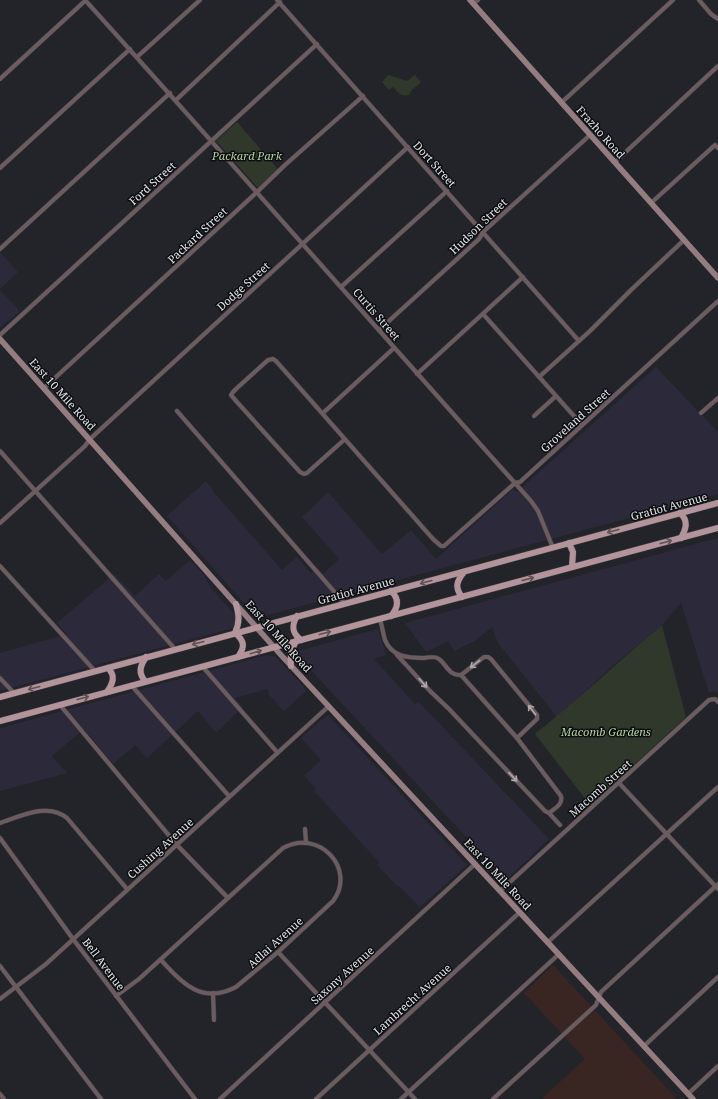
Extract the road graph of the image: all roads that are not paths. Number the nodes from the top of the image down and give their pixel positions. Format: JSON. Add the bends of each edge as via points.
{"nodes":[{"id":1,"x":86,"y":0,"type":"edge"},
{"id":2,"x":200,"y":0,"type":"edge"},
{"id":3,"x":672,"y":0,"type":"edge"},
{"id":4,"x":699,"y":0,"type":"edge"},
{"id":5,"x":278,"y":1,"type":"edge"},
{"id":6,"x":474,"y":1,"type":"edge"},
{"id":7,"x":718,"y":19,"type":"edge"},
{"id":8,"x":317,"y":44,"type":"junction"},
{"id":9,"x":130,"y":50,"type":"junction"},
{"id":10,"x":137,"y":57,"type":"junction"},
{"id":11,"x":718,"y":66,"type":"edge"},
{"id":12,"x":0,"y":79,"type":"edge"},
{"id":13,"x":170,"y":93,"type":"junction"},
{"id":14,"x":363,"y":96,"type":"junction"},
{"id":15,"x":176,"y":100,"type":"junction"},
{"id":16,"x":561,"y":102,"type":"junction"},
{"id":17,"x":590,"y":135,"type":"junction"},
{"id":18,"x":212,"y":141,"type":"junction"},
{"id":19,"x":408,"y":147,"type":"junction"},
{"id":20,"x":718,"y":148,"type":"edge"},
{"id":21,"x":615,"y":162,"type":"junction"},
{"id":22,"x":0,"y":168,"type":"edge"},
{"id":23,"x":446,"y":191,"type":"junction"},
{"id":24,"x":257,"y":192,"type":"junction"},
{"id":25,"x":651,"y":203,"type":"junction"},
{"id":26,"x":483,"y":232,"type":"junction"},
{"id":27,"x":684,"y":240,"type":"junction"},
{"id":28,"x":303,"y":244,"type":"junction"},
{"id":29,"x":0,"y":249,"type":"edge"},
{"id":30,"x":523,"y":277,"type":"junction"},
{"id":31,"x":718,"y":278,"type":"edge"},
{"id":32,"x":341,"y":287,"type":"junction"},
{"id":33,"x":718,"y":301,"type":"edge"},
{"id":34,"x":483,"y":314,"type":"junction"},
{"id":35,"x":379,"y":330,"type":"junction"},
{"id":36,"x":0,"y":335,"type":"edge"},
{"id":37,"x":0,"y":339,"type":"edge"},
{"id":38,"x":579,"y":340,"type":"junction"},
{"id":39,"x":394,"y":348,"type":"junction"},
{"id":40,"x":417,"y":374,"type":"junction"},
{"id":41,"x":539,"y":377,"type":"junction"},
{"id":42,"x":44,"y":388,"type":"junction"},
{"id":43,"x":556,"y":396,"type":"junction"},
{"id":44,"x":718,"y":398,"type":"edge"},
{"id":45,"x":177,"y":411,"type":"dead end"},
{"id":46,"x":322,"y":413,"type":"junction"},
{"id":47,"x":701,"y":413,"type":"dead end"},
{"id":48,"x":534,"y":416,"type":"dead end"},
{"id":49,"x":582,"y":425,"type":"junction"},
{"id":50,"x":90,"y":439,"type":"junction"},
{"id":51,"x":345,"y":439,"type":"junction"},
{"id":52,"x":0,"y":451,"type":"edge"},
{"id":53,"x":515,"y":483,"type":"junction"},
{"id":54,"x":36,"y":491,"type":"junction"},
{"id":55,"x":718,"y":503,"type":"edge"},
{"id":56,"x":680,"y":513,"type":"junction"},
{"id":57,"x":0,"y":523,"type":"edge"},
{"id":58,"x":718,"y":528,"type":"edge"},
{"id":59,"x":681,"y":538,"type":"junction"},
{"id":60,"x":569,"y":543,"type":"junction"},
{"id":61,"x":553,"y":548,"type":"junction"},
{"id":62,"x":0,"y":566,"type":"edge"},
{"id":63,"x":572,"y":567,"type":"junction"},
{"id":64,"x":464,"y":572,"type":"junction"},
{"id":65,"x":391,"y":591,"type":"junction"},
{"id":66,"x":462,"y":597,"type":"junction"},
{"id":67,"x":236,"y":604,"type":"junction"},
{"id":68,"x":345,"y":604,"type":"junction"},
{"id":69,"x":298,"y":616,"type":"junction"},
{"id":70,"x":391,"y":616,"type":"junction"},
{"id":71,"x":380,"y":619,"type":"junction"},
{"id":72,"x":256,"y":627,"type":"junction"},
{"id":73,"x":236,"y":633,"type":"junction"},
{"id":74,"x":298,"y":641,"type":"junction"},
{"id":75,"x":274,"y":647,"type":"junction"},
{"id":76,"x":175,"y":649,"type":"junction"},
{"id":77,"x":397,"y":655,"type":"junction"},
{"id":78,"x":146,"y":657,"type":"junction"},
{"id":79,"x":238,"y":657,"type":"junction"},
{"id":80,"x":202,"y":666,"type":"junction"},
{"id":81,"x":291,"y":666,"type":"junction"},
{"id":82,"x":108,"y":668,"type":"junction"},
{"id":83,"x":94,"y":671,"type":"junction"},
{"id":84,"x":461,"y":675,"type":"junction"},
{"id":85,"x":0,"y":678,"type":"edge"},
{"id":86,"x":145,"y":682,"type":"junction"},
{"id":87,"x":131,"y":685,"type":"junction"},
{"id":88,"x":107,"y":692,"type":"junction"},
{"id":89,"x":14,"y":693,"type":"junction"},
{"id":90,"x":0,"y":697,"type":"edge"},
{"id":91,"x":718,"y":702,"type":"edge"},
{"id":92,"x":60,"y":705,"type":"junction"},
{"id":93,"x":328,"y":706,"type":"junction"},
{"id":94,"x":0,"y":721,"type":"edge"},
{"id":95,"x":517,"y":738,"type":"junction"},
{"id":96,"x":277,"y":752,"type":"junction"},
{"id":97,"x":619,"y":783,"type":"junction"},
{"id":98,"x":718,"y":787,"type":"edge"},
{"id":99,"x":229,"y":796,"type":"junction"},
{"id":100,"x":549,"y":813,"type":"junction"},
{"id":101,"x":0,"y":822,"type":"edge"},
{"id":102,"x":560,"y":825,"type":"dead end"},
{"id":103,"x":306,"y":828,"type":"dead end"},
{"id":104,"x":666,"y":834,"type":"junction"},
{"id":105,"x":0,"y":838,"type":"edge"},
{"id":106,"x":306,"y":842,"type":"junction"},
{"id":107,"x":177,"y":845,"type":"junction"},
{"id":108,"x":475,"y":864,"type":"junction"},
{"id":109,"x":717,"y":887,"type":"edge"},
{"id":110,"x":127,"y":889,"type":"junction"},
{"id":111,"x":500,"y":891,"type":"junction"},
{"id":112,"x":228,"y":898,"type":"junction"},
{"id":113,"x":520,"y":912,"type":"junction"},
{"id":114,"x":73,"y":939,"type":"junction"},
{"id":115,"x":548,"y":942,"type":"junction"},
{"id":116,"x":278,"y":952,"type":"junction"},
{"id":117,"x":559,"y":954,"type":"junction"},
{"id":118,"x":161,"y":960,"type":"junction"},
{"id":119,"x":0,"y":966,"type":"edge"},
{"id":120,"x":718,"y":977,"type":"edge"},
{"id":121,"x":16,"y":986,"type":"junction"},
{"id":122,"x":213,"y":993,"type":"junction"},
{"id":123,"x":116,"y":996,"type":"junction"},
{"id":124,"x":598,"y":997,"type":"junction"},
{"id":125,"x":0,"y":999,"type":"edge"},
{"id":126,"x":325,"y":1003,"type":"junction"},
{"id":127,"x":214,"y":1020,"type":"dead end"},
{"id":128,"x":644,"y":1046,"type":"junction"},
{"id":129,"x":369,"y":1050,"type":"junction"},
{"id":130,"x":718,"y":1066,"type":"edge"},
{"id":131,"x":409,"y":1092,"type":"junction"},
{"id":132,"x":0,"y":1094,"type":"edge"},
{"id":133,"x":688,"y":1094,"type":"junction"},
{"id":134,"x":4,"y":1099,"type":"edge"},
{"id":135,"x":102,"y":1099,"type":"edge"},
{"id":136,"x":195,"y":1099,"type":"edge"},
{"id":137,"x":220,"y":1099,"type":"edge"},
{"id":138,"x":316,"y":1099,"type":"edge"},
{"id":139,"x":401,"y":1099,"type":"edge"},
{"id":140,"x":415,"y":1099,"type":"edge"},
{"id":141,"x":493,"y":1099,"type":"edge"},
{"id":142,"x":693,"y":1099,"type":"edge"}],
"edges":[{"from":1,"to":9,"type":"street"},
{"from":1,"to":12,"type":"street"},
{"from":2,"to":10,"type":"street"},
{"from":3,"to":16,"type":"street"},
{"from":4,"to":7,"type":"street"},
{"from":5,"to":8,"type":"street","name":"Dort Street"},
{"from":5,"to":15,"type":"street"},
{"from":6,"to":16,"type":"main road","name":"Frazho Road"},
{"from":8,"to":14,"type":"street","name":"Dort Street"},
{"from":8,"to":18,"type":"street","name":"Ford Street"},
{"from":9,"to":10,"type":"street","name":"Curtis Street"},
{"from":9,"to":22,"type":"street"},
{"from":10,"to":13,"type":"street","name":"Curtis Street"},
{"from":11,"to":21,"type":"street"},
{"from":13,"to":15,"type":"street","name":"Curtis Street"},
{"from":13,"to":29,"type":"street"},
{"from":14,"to":19,"type":"street","name":"Dort Street"},
{"from":14,"to":24,"type":"street","name":"Packard Street"},
{"from":15,"to":18,"type":"street","name":"Curtis Street"},
{"from":16,"to":17,"type":"main road","name":"Frazho Road"},
{"from":17,"to":21,"type":"main road","name":"Frazho Road"},
{"from":17,"to":26,"type":"street","name":"Hudson Street"},
{"from":18,"to":24,"type":"street","name":"Curtis Street"},
{"from":18,"to":36,"type":"street","name":"Ford Street"},
{"from":19,"to":23,"type":"street","name":"Dort Street"},
{"from":19,"to":28,"type":"street","name":"Dodge Street"},
{"from":20,"to":25,"type":"street","via":[[715,144]]},
{"from":21,"to":25,"type":"main road","name":"Frazho Road"},
{"from":23,"to":26,"type":"street","name":"Dort Street"},
{"from":23,"to":32,"type":"street"},
{"from":24,"to":28,"type":"street","name":"Curtis Street"},
{"from":24,"to":42,"type":"street","name":"Packard Street"},
{"from":25,"to":27,"type":"main road","name":"Frazho Road"},
{"from":26,"to":30,"type":"street","name":"Dort Street"},
{"from":26,"to":35,"type":"street","name":"Hudson Street","via":[[480,239]]},
{"from":27,"to":31,"type":"main road","name":"Frazho Road"},
{"from":27,"to":38,"type":"street"},
{"from":28,"to":32,"type":"street","name":"Curtis Street"},
{"from":28,"to":50,"type":"street","name":"Dodge Street"},
{"from":30,"to":34,"type":"street"},
{"from":30,"to":38,"type":"street","name":"Dort Street"},
{"from":32,"to":35,"type":"street","name":"Curtis Street"},
{"from":33,"to":49,"type":"street","name":"Groveland Street"},
{"from":34,"to":40,"type":"street"},
{"from":34,"to":41,"type":"street"},
{"from":35,"to":39,"type":"street","name":"Curtis Street"},
{"from":37,"to":42,"type":"main road","name":"East 10 Mile Road"},
{"from":38,"to":41,"type":"street"},
{"from":39,"to":40,"type":"street","name":"Curtis Street"},
{"from":39,"to":46,"type":"street"},
{"from":40,"to":53,"type":"street","name":"Curtis Street"},
{"from":41,"to":43,"type":"street"},
{"from":42,"to":50,"type":"main road","name":"East 10 Mile Road"},
{"from":43,"to":48,"type":"street"},
{"from":43,"to":49,"type":"street"},
{"from":44,"to":47,"type":"street"},
{"from":45,"to":68,"type":"street"},
{"from":46,"to":51,"type":"street"},
{"from":46,"to":51,"type":"street","via":[[273,360],[268,360],[231,395],[302,474],[307,473]]},
{"from":49,"to":53,"type":"street","name":"Groveland Street","via":[[520,482]]},
{"from":50,"to":54,"type":"street","name":"Dodge Street"},
{"from":50,"to":67,"type":"main road","name":"East 10 Mile Road"},
{"from":51,"to":53,"type":"street","name":"Groveland Street","via":[[441,546],[447,544]]},
{"from":52,"to":54,"type":"street"},
{"from":53,"to":61,"type":"street","name":"Curtis Street","via":[[538,511]]},
{"from":54,"to":57,"type":"street","name":"Dodge Street"},
{"from":54,"to":76,"type":"street"},
{"from":55,"to":56,"type":"main road","name":"Gratiot Avenue"},
{"from":56,"to":59,"type":"main road","via":[[685,518],[686,525]]},
{"from":56,"to":60,"type":"main road","name":"Gratiot Avenue","one_way":true},
{"from":58,"to":59,"type":"main road"},
{"from":63,"to":59,"type":"main road","one_way":true},
{"from":60,"to":61,"type":"main road","name":"Gratiot Avenue"},
{"from":60,"to":63,"type":"main road","via":[[573,552]]},
{"from":61,"to":64,"type":"main road","name":"Gratiot Avenue"},
{"from":62,"to":83,"type":"street"},
{"from":66,"to":63,"type":"main road","one_way":true},
{"from":64,"to":65,"type":"main road","name":"Gratiot Avenue","one_way":true},
{"from":64,"to":66,"type":"main road","via":[[457,587]]},
{"from":65,"to":68,"type":"main road","name":"Gratiot Avenue"},
{"from":65,"to":70,"type":"main road","via":[[397,602]]},
{"from":66,"to":70,"type":"main road"},
{"from":67,"to":72,"type":"main road","name":"East 10 Mile Road"},
{"from":67,"to":73,"type":"main road","via":[[239,618]]},
{"from":68,"to":69,"type":"main road","name":"Gratiot Avenue"},
{"from":69,"to":72,"type":"main road","name":"Gratiot Avenue"},
{"from":69,"to":74,"type":"main road","via":[[293,624]]},
{"from":70,"to":71,"type":"main road"},
{"from":74,"to":71,"type":"main road","one_way":true},
{"from":71,"to":77,"type":"street","via":[[385,640]]},
{"from":72,"to":73,"type":"main road","name":"Gratiot Avenue"},
{"from":72,"to":75,"type":"main road","name":"East 10 Mile Road"},
{"from":73,"to":76,"type":"main road","name":"Gratiot Avenue","one_way":true},
{"from":73,"to":79,"type":"main road","via":[[243,645]]},
{"from":74,"to":75,"type":"main road"},
{"from":74,"to":81,"type":"main road","via":[[291,652]]},
{"from":79,"to":75,"type":"main road","one_way":true},
{"from":75,"to":81,"type":"main road","name":"East 10 Mile Road"},
{"from":76,"to":78,"type":"main road","name":"Gratiot Avenue"},
{"from":77,"to":84,"type":"street","via":[[439,659],[454,675]]},
{"from":77,"to":100,"type":"street","one_way":true},
{"from":78,"to":82,"type":"main road","name":"Gratiot Avenue"},
{"from":78,"to":86,"type":"main road","via":[[140,670]]},
{"from":79,"to":80,"type":"main road"},
{"from":80,"to":86,"type":"main road"},
{"from":80,"to":96,"type":"street"},
{"from":81,"to":93,"type":"main road","name":"East 10 Mile Road"},
{"from":82,"to":83,"type":"main road","name":"Gratiot Avenue"},
{"from":82,"to":88,"type":"main road","via":[[113,677]]},
{"from":83,"to":89,"type":"main road","name":"Gratiot Avenue","one_way":true},
{"from":84,"to":95,"type":"street"},
{"from":95,"to":84,"type":"street","one_way":true,"via":[[537,719],[537,715],[491,659],[484,657]]},
{"from":85,"to":89,"type":"street"},
{"from":86,"to":87,"type":"main road"},
{"from":87,"to":88,"type":"main road"},
{"from":87,"to":99,"type":"street"},
{"from":92,"to":88,"type":"main road","one_way":true},
{"from":89,"to":90,"type":"main road","name":"Gratiot Avenue"},
{"from":91,"to":97,"type":"street","name":"Macomb Street","via":[[715,699],[709,700]]},
{"from":92,"to":94,"type":"main road"},
{"from":92,"to":107,"type":"street"},
{"from":93,"to":96,"type":"street","name":"Cushing Avenue"},
{"from":93,"to":108,"type":"main road","name":"East 10 Mile Road"},
{"from":95,"to":100,"type":"street","via":[[561,796],[560,804]]},
{"from":96,"to":99,"type":"street","name":"Cushing Avenue"},
{"from":97,"to":104,"type":"street"},
{"from":97,"to":111,"type":"street","name":"Macomb Street"},
{"from":98,"to":104,"type":"street"},
{"from":99,"to":107,"type":"street","name":"Cushing Avenue"},
{"from":100,"to":102,"type":"street"},
{"from":101,"to":110,"type":"street","via":[[37,811],[49,810],[62,814]]},
{"from":103,"to":106,"type":"street"},
{"from":104,"to":109,"type":"street"},
{"from":104,"to":115,"type":"street"},
{"from":105,"to":114,"type":"street","name":"Bell Avenue"},
{"from":106,"to":112,"type":"street","via":[[284,848]]},
{"from":106,"to":116,"type":"street","name":"Adlai Avenue","via":[[325,850],[332,857],[340,874],[340,887],[330,904]]},
{"from":107,"to":110,"type":"street","name":"Cushing Avenue"},
{"from":107,"to":112,"type":"street"},
{"from":108,"to":111,"type":"main road","name":"East 10 Mile Road"},
{"from":108,"to":126,"type":"street","name":"Saxony Avenue"},
{"from":109,"to":124,"type":"street"},
{"from":110,"to":114,"type":"street","name":"Cushing Avenue"},
{"from":111,"to":113,"type":"main road","name":"East 10 Mile Road"},
{"from":112,"to":118,"type":"street"},
{"from":113,"to":115,"type":"main road","name":"East 10 Mile Road"},
{"from":113,"to":129,"type":"street","name":"Lambrecht Avenue"},
{"from":114,"to":121,"type":"street","name":"Cushing Avenue","via":[[46,964]]},
{"from":114,"to":123,"type":"street","name":"Bell Avenue"},
{"from":115,"to":117,"type":"main road","name":"East 10 Mile Road"},
{"from":116,"to":122,"type":"street","name":"Adlai Avenue","via":[[236,987],[229,991]]},
{"from":116,"to":126,"type":"street"},
{"from":117,"to":124,"type":"main road"},
{"from":117,"to":131,"type":"street"},
{"from":118,"to":122,"type":"street","name":"Adlai Avenue","via":[[184,984]]},
{"from":118,"to":123,"type":"street"},
{"from":119,"to":121,"type":"street"},
{"from":120,"to":128,"type":"street"},
{"from":121,"to":125,"type":"street","name":"Cushing Avenue"},
{"from":121,"to":135,"type":"street"},
{"from":122,"to":127,"type":"street"},
{"from":123,"to":136,"type":"street","name":"Bell Avenue"},
{"from":124,"to":128,"type":"main road"},
{"from":124,"to":141,"type":"street","via":[[596,1005]]},
{"from":126,"to":129,"type":"street"},
{"from":126,"to":137,"type":"street","name":"Saxony Avenue"},
{"from":128,"to":133,"type":"main road"},
{"from":129,"to":131,"type":"street"},
{"from":129,"to":138,"type":"street","name":"Lambrecht Avenue"},
{"from":130,"to":133,"type":"street"},
{"from":131,"to":139,"type":"street"},
{"from":131,"to":140,"type":"street"},
{"from":132,"to":134,"type":"street"},
{"from":133,"to":142,"type":"main road"}]}
